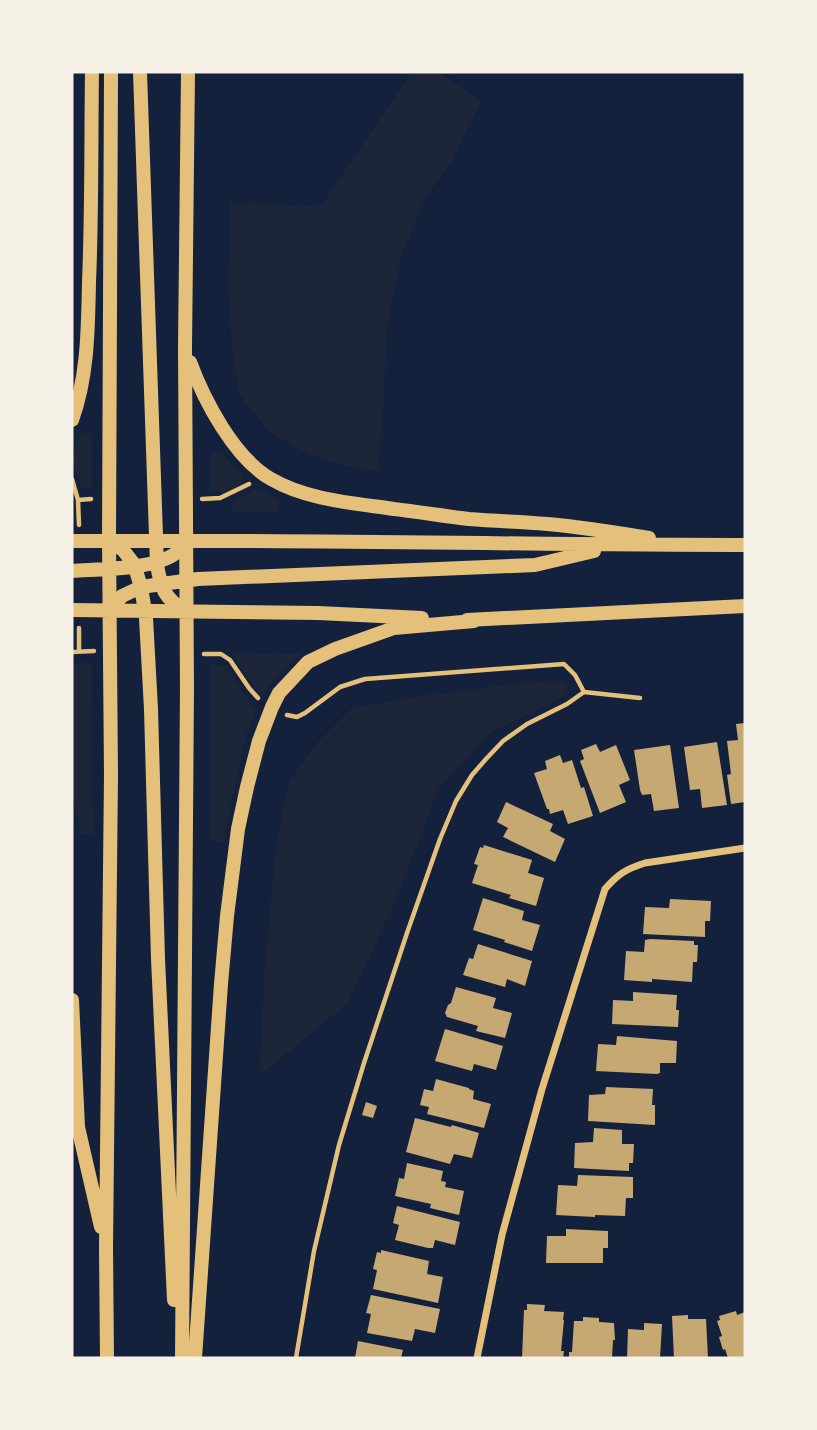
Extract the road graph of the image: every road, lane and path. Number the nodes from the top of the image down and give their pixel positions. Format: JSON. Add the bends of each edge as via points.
{"nodes":[{"id":1,"x":92,"y":72,"type":"edge"},
{"id":2,"x":111,"y":72,"type":"edge"},
{"id":3,"x":140,"y":72,"type":"edge"},
{"id":4,"x":188,"y":72,"type":"edge"},
{"id":5,"x":185,"y":347,"type":"junction"},
{"id":6,"x":72,"y":420,"type":"edge"},
{"id":7,"x":72,"y":479,"type":"edge"},
{"id":8,"x":251,"y":483,"type":"dead end"},
{"id":9,"x":220,"y":498,"type":"dead end"},
{"id":10,"x":78,"y":500,"type":"dead end"},
{"id":11,"x":109,"y":540,"type":"junction"},
{"id":12,"x":156,"y":540,"type":"junction"},
{"id":13,"x":186,"y":540,"type":"junction"},
{"id":14,"x":72,"y":541,"type":"edge"},
{"id":15,"x":617,"y":545,"type":"junction"},
{"id":16,"x":695,"y":545,"type":"junction"},
{"id":17,"x":745,"y":545,"type":"edge"},
{"id":18,"x":157,"y":561,"type":"junction"},
{"id":19,"x":135,"y":566,"type":"junction"},
{"id":20,"x":110,"y":569,"type":"junction"},
{"id":21,"x":72,"y":571,"type":"edge"},
{"id":22,"x":186,"y":580,"type":"junction"},
{"id":23,"x":161,"y":584,"type":"junction"},
{"id":24,"x":141,"y":587,"type":"junction"},
{"id":25,"x":745,"y":606,"type":"edge"},
{"id":26,"x":72,"y":610,"type":"edge"},
{"id":27,"x":110,"y":611,"type":"junction"},
{"id":28,"x":145,"y":611,"type":"junction"},
{"id":29,"x":186,"y":611,"type":"junction"},
{"id":30,"x":474,"y":621,"type":"junction"},
{"id":31,"x":92,"y":651,"type":"dead end"},
{"id":32,"x":72,"y":652,"type":"edge"},
{"id":33,"x":220,"y":654,"type":"dead end"},
{"id":34,"x":249,"y":688,"type":"dead end"},
{"id":35,"x":584,"y":692,"type":"junction"},
{"id":36,"x":640,"y":698,"type":"dead end"},
{"id":37,"x":289,"y":716,"type":"dead end"},
{"id":38,"x":745,"y":848,"type":"edge"},
{"id":39,"x":72,"y":1000,"type":"edge"},
{"id":40,"x":106,"y":1248,"type":"junction"},
{"id":41,"x":107,"y":1358,"type":"edge"},
{"id":42,"x":176,"y":1358,"type":"edge"},
{"id":43,"x":182,"y":1358,"type":"edge"},
{"id":44,"x":195,"y":1358,"type":"edge"},
{"id":45,"x":296,"y":1358,"type":"edge"},
{"id":46,"x":477,"y":1358,"type":"edge"}],
"edges":[{"from":1,"to":6,"type":"main road","via":[[88,338]]},
{"from":2,"to":11,"type":"main road"},
{"from":3,"to":12,"type":"main road"},
{"from":4,"to":5,"type":"main road"},
{"from":5,"to":13,"type":"main road"},
{"from":5,"to":16,"type":"main road","via":[[221,426],[259,471],[293,489],[343,502],[467,519],[573,526]]},
{"from":7,"to":10,"type":"path"},
{"from":8,"to":9,"type":"path"},
{"from":11,"to":12,"type":"main road"},
{"from":11,"to":14,"type":"main road"},
{"from":11,"to":19,"type":"main road"},
{"from":11,"to":20,"type":"main road"},
{"from":12,"to":13,"type":"main road"},
{"from":12,"to":18,"type":"main road"},
{"from":13,"to":15,"type":"main road"},
{"from":13,"to":18,"type":"main road","via":[[177,553]]},
{"from":13,"to":22,"type":"main road"},
{"from":15,"to":16,"type":"main road"},
{"from":15,"to":22,"type":"main road","via":[[535,565]]},
{"from":16,"to":17,"type":"main road"},
{"from":18,"to":19,"type":"main road"},
{"from":18,"to":23,"type":"main road"},
{"from":19,"to":20,"type":"main road"},
{"from":19,"to":24,"type":"main road"},
{"from":20,"to":21,"type":"main road"},
{"from":20,"to":27,"type":"main road"},
{"from":22,"to":23,"type":"main road"},
{"from":22,"to":29,"type":"main road"},
{"from":23,"to":24,"type":"main road"},
{"from":23,"to":29,"type":"main road","via":[[170,601]]},
{"from":24,"to":27,"type":"main road","via":[[122,596]]},
{"from":24,"to":28,"type":"main road"},
{"from":25,"to":30,"type":"main road"},
{"from":26,"to":27,"type":"main road"},
{"from":27,"to":28,"type":"main road"},
{"from":27,"to":40,"type":"main road"},
{"from":28,"to":29,"type":"main road"},
{"from":28,"to":42,"type":"main road"},
{"from":29,"to":30,"type":"main road"},
{"from":29,"to":43,"type":"main road"},
{"from":30,"to":44,"type":"main road","via":[[394,628],[308,662],[279,693],[259,741],[238,829],[228,904]]},
{"from":31,"to":32,"type":"path"},
{"from":33,"to":34,"type":"path","via":[[230,660]]},
{"from":35,"to":36,"type":"path"},
{"from":35,"to":37,"type":"path","via":[[565,664],[365,679],[340,687],[298,717]]},
{"from":35,"to":45,"type":"path","via":[[503,741],[456,801],[407,933],[339,1145],[314,1251]]},
{"from":38,"to":46,"type":"street","via":[[645,863],[621,872],[605,888],[538,1102],[502,1235]]},
{"from":39,"to":40,"type":"main road","via":[[78,1127]]},
{"from":40,"to":41,"type":"main road"}]}
